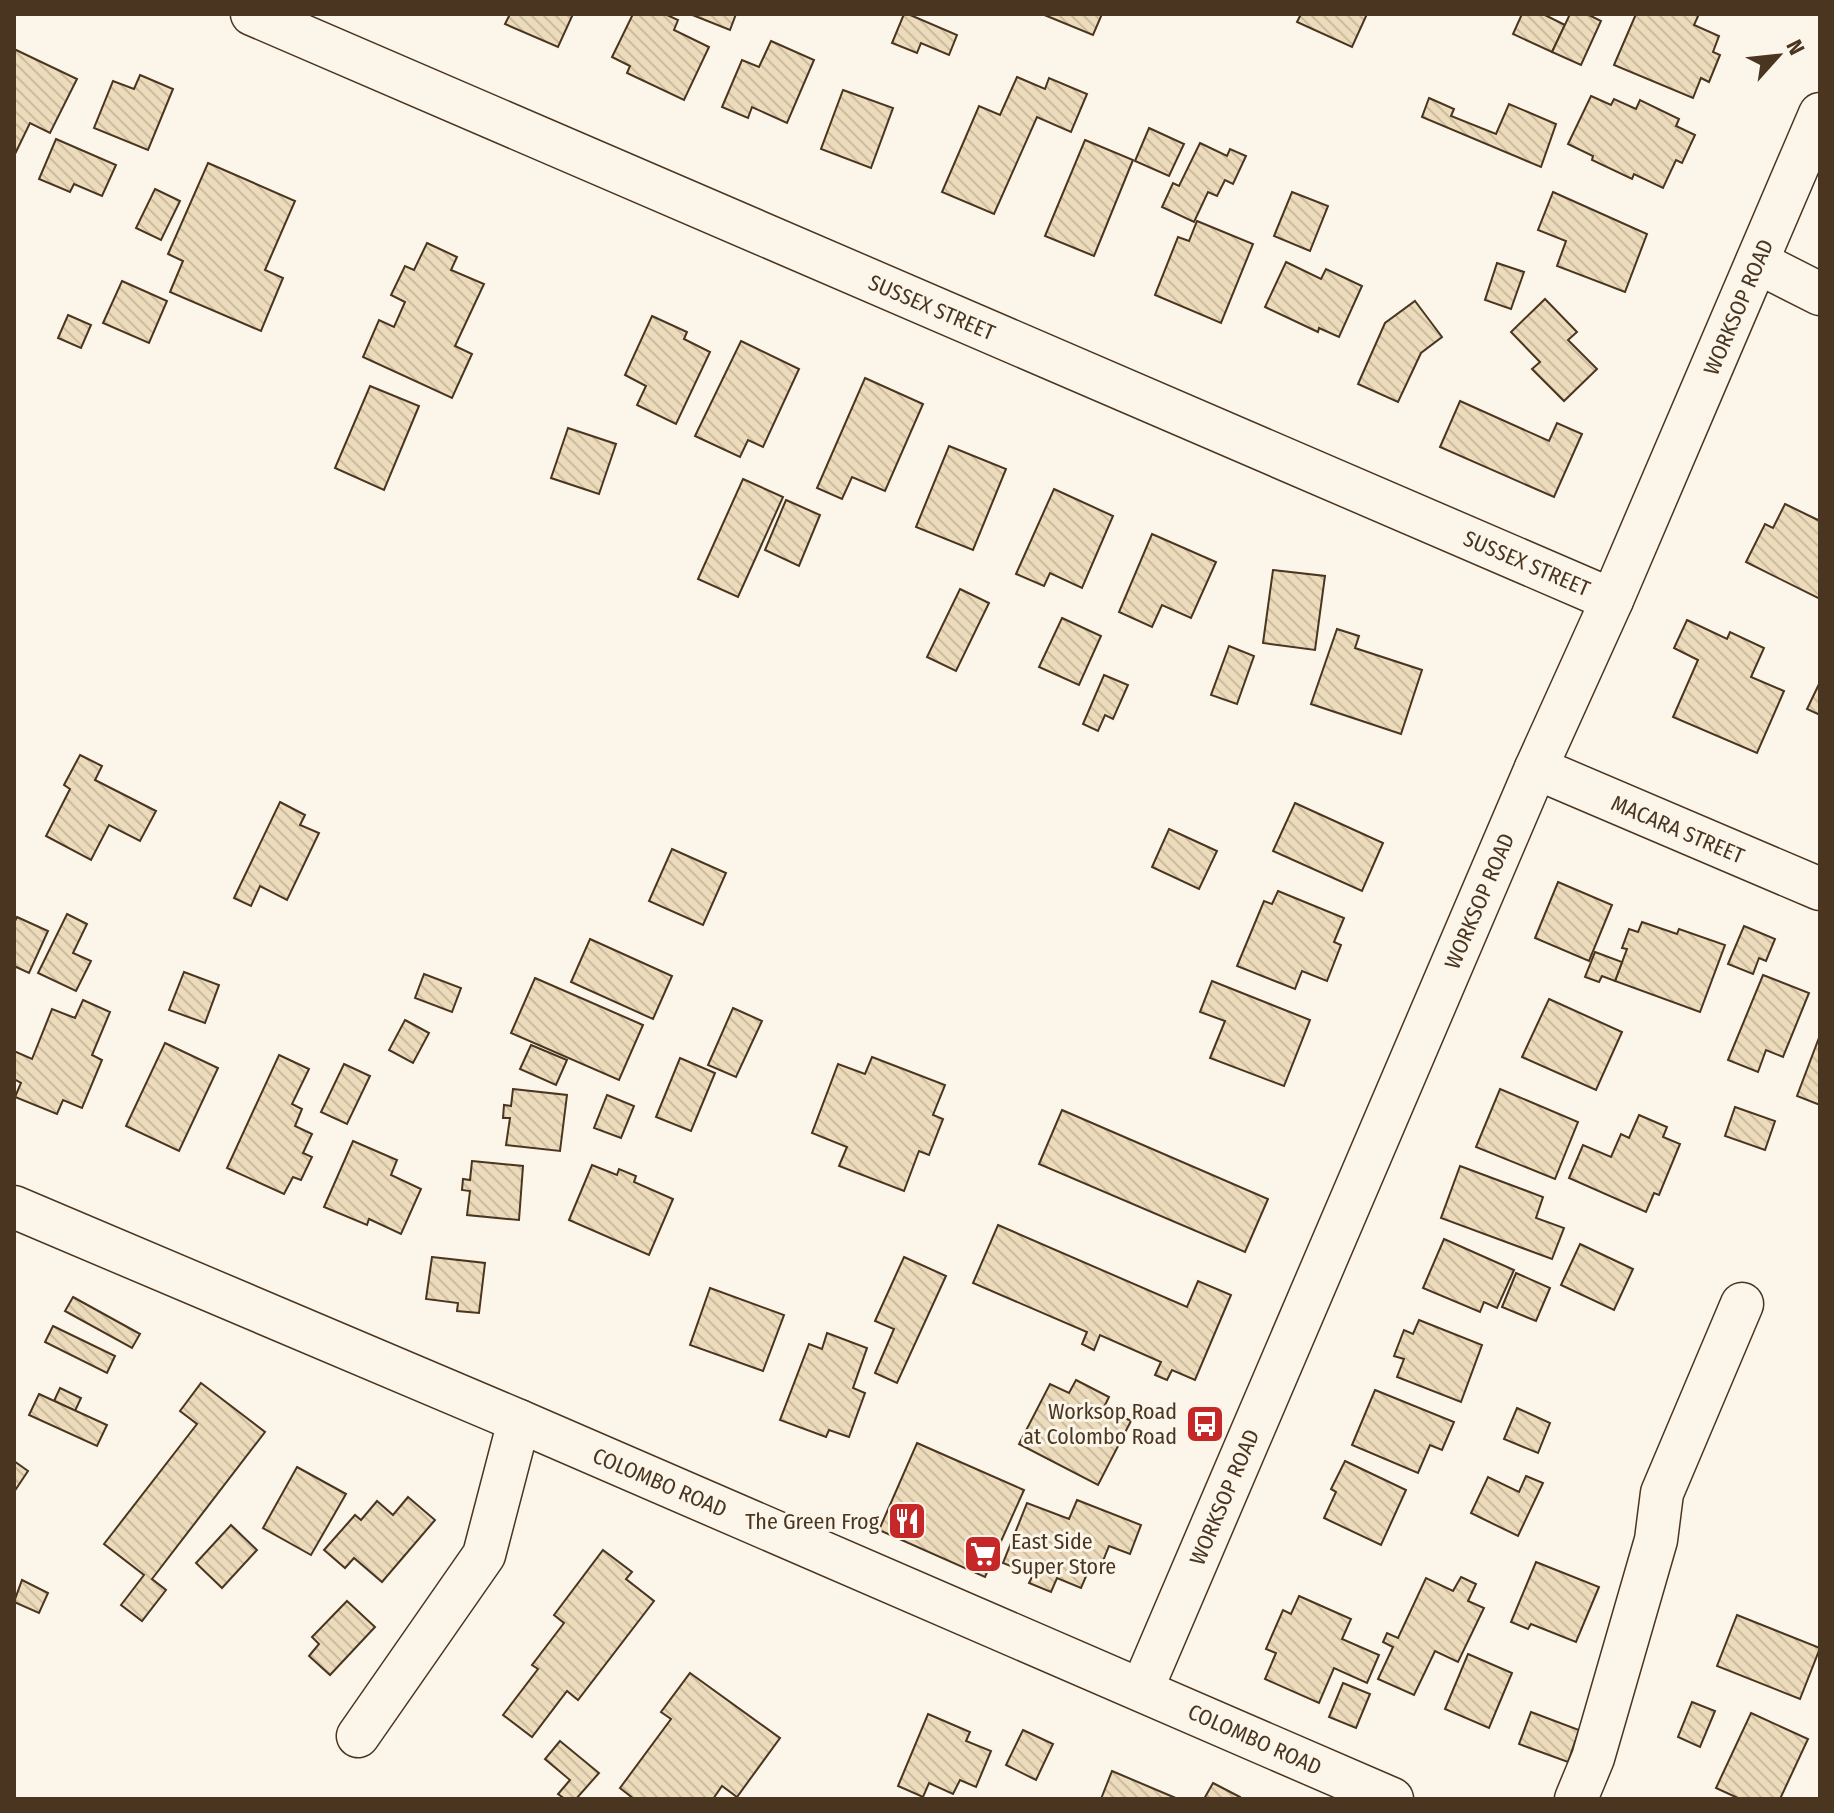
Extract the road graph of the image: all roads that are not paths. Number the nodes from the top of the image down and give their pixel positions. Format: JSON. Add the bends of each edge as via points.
{"nodes":[{"id":1,"x":252,"y":14,"type":"edge"},
{"id":2,"x":1820,"y":114,"type":"edge"},
{"id":3,"x":1757,"y":262,"type":"junction"},
{"id":4,"x":1820,"y":294,"type":"edge"},
{"id":5,"x":1612,"y":600,"type":"junction"},
{"id":6,"x":1536,"y":768,"type":"junction"},
{"id":7,"x":1820,"y":889,"type":"edge"},
{"id":8,"x":14,"y":1207,"type":"edge"},
{"id":9,"x":1742,"y":1304,"type":"dead end"},
{"id":10,"x":519,"y":1421,"type":"junction"},
{"id":11,"x":1142,"y":1689,"type":"junction"},
{"id":12,"x":358,"y":1736,"type":"dead end"},
{"id":13,"x":1392,"y":1799,"type":"edge"},
{"id":14,"x":1576,"y":1799,"type":"edge"}],
"edges":[{"from":1,"to":5,"type":"street","name":"SUSSEX STREET"},
{"from":2,"to":3,"type":"street","name":"WORKSOP ROAD"},
{"from":3,"to":4,"type":"street"},
{"from":3,"to":5,"type":"street","name":"WORKSOP ROAD"},
{"from":5,"to":6,"type":"street","name":"WORKSOP ROAD"},
{"from":6,"to":7,"type":"street","name":"MACARA STREET"},
{"from":6,"to":11,"type":"street","name":"WORKSOP ROAD"},
{"from":8,"to":10,"type":"street","name":"COLOMBO ROAD"},
{"from":9,"to":14,"type":"street","via":[[1668,1474],[1656,1540],[1593,1758]]},
{"from":10,"to":11,"type":"street","name":"COLOMBO ROAD"},
{"from":10,"to":12,"type":"street","via":[[484,1555]]},
{"from":11,"to":13,"type":"street","name":"COLOMBO ROAD"}]}
